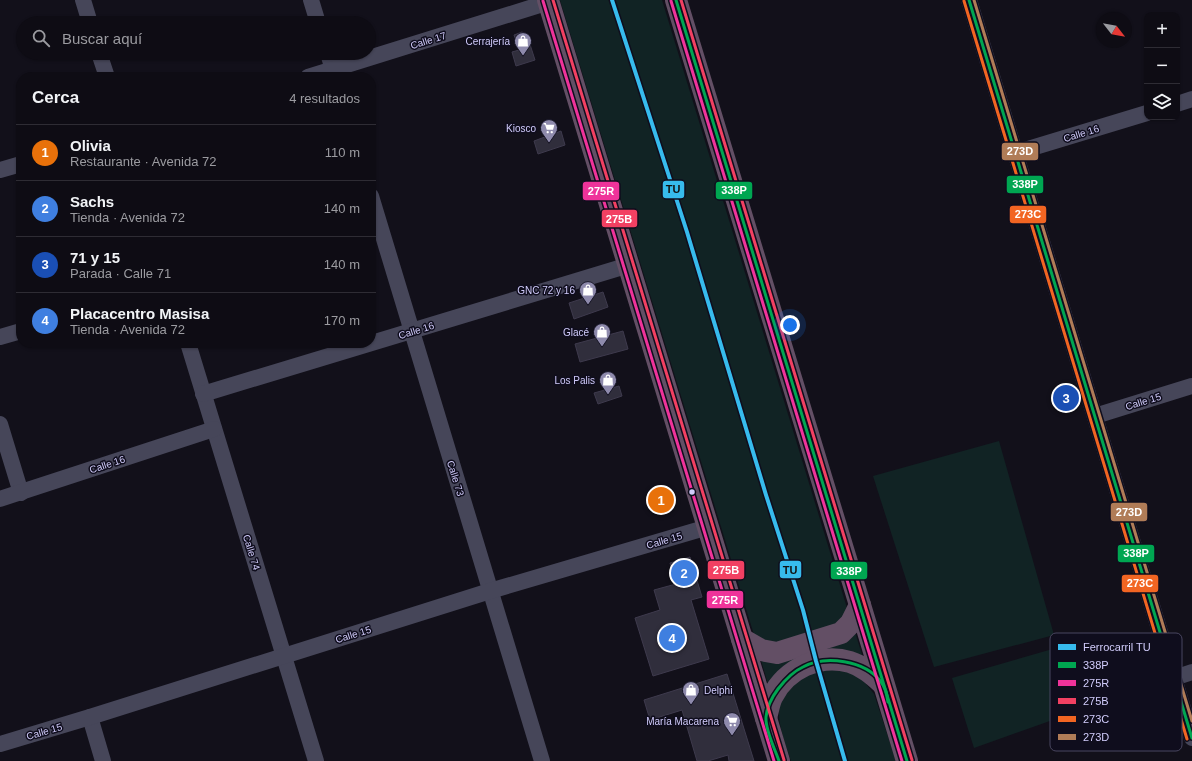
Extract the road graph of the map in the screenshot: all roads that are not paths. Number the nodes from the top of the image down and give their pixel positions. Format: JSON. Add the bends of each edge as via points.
{"nodes":[{"id":1,"x":83,"y":0,"type":"edge"},
{"id":2,"x":311,"y":0,"type":"edge"},
{"id":3,"x":676,"y":0,"type":"edge"},
{"id":4,"x":969,"y":0,"type":"edge"},
{"id":5,"x":549,"y":1,"type":"edge"},
{"id":6,"x":88,"y":16,"type":"edge"},
{"id":7,"x":316,"y":16,"type":"edge"},
{"id":8,"x":376,"y":59,"type":"edge"},
{"id":9,"x":101,"y":60,"type":"edge"},
{"id":10,"x":330,"y":60,"type":"edge"},
{"id":11,"x":373,"y":60,"type":"edge"},
{"id":12,"x":105,"y":72,"type":"edge"},
{"id":13,"x":334,"y":72,"type":"edge"},
{"id":14,"x":337,"y":72,"type":"edge"},
{"id":15,"x":1192,"y":99,"type":"edge"},
{"id":16,"x":1180,"y":103,"type":"edge"},
{"id":17,"x":1144,"y":114,"type":"edge"},
{"id":18,"x":1015,"y":154,"type":"junction"},
{"id":19,"x":16,"y":165,"type":"edge"},
{"id":20,"x":0,"y":170,"type":"edge"},
{"id":21,"x":376,"y":212,"type":"edge"},
{"id":22,"x":629,"y":265,"type":"junction"},
{"id":23,"x":412,"y":331,"type":"junction"},
{"id":24,"x":16,"y":332,"type":"edge"},
{"id":25,"x":0,"y":337,"type":"edge"},
{"id":26,"x":376,"y":342,"type":"edge"},
{"id":27,"x":190,"y":348,"type":"edge"},
{"id":28,"x":356,"y":348,"type":"edge"},
{"id":29,"x":1192,"y":386,"type":"edge"},
{"id":30,"x":204,"y":394,"type":"junction"},
{"id":31,"x":1095,"y":416,"type":"junction"},
{"id":32,"x":0,"y":424,"type":"edge"},
{"id":33,"x":214,"y":429,"type":"junction"},
{"id":34,"x":21,"y":493,"type":"junction"},
{"id":35,"x":0,"y":499,"type":"edge"},
{"id":36,"x":708,"y":527,"type":"junction"},
{"id":37,"x":490,"y":591,"type":"junction"},
{"id":38,"x":860,"y":605,"type":"junction"},
{"id":39,"x":1160,"y":633,"type":"edge"},
{"id":40,"x":742,"y":639,"type":"junction"},
{"id":41,"x":283,"y":656,"type":"junction"},
{"id":42,"x":1192,"y":672,"type":"edge"},
{"id":43,"x":1182,"y":675,"type":"edge"},
{"id":44,"x":883,"y":684,"type":"junction"},
{"id":45,"x":1182,"y":705,"type":"edge"},
{"id":46,"x":90,"y":717,"type":"junction"},
{"id":47,"x":766,"y":718,"type":"junction"},
{"id":48,"x":1192,"y":738,"type":"edge"},
{"id":49,"x":0,"y":744,"type":"edge"},
{"id":50,"x":103,"y":761,"type":"edge"},
{"id":51,"x":316,"y":761,"type":"edge"},
{"id":52,"x":542,"y":761,"type":"edge"},
{"id":53,"x":779,"y":761,"type":"edge"},
{"id":54,"x":907,"y":761,"type":"edge"}],
"edges":[{"from":1,"to":6,"type":"street"},
{"from":2,"to":7,"type":"street"},
{"from":3,"to":38,"type":"highway"},
{"from":4,"to":18,"type":"street"},
{"from":5,"to":8,"type":"street","name":"Calle 17"},
{"from":5,"to":22,"type":"highway"},
{"from":9,"to":12,"type":"street"},
{"from":10,"to":13,"type":"street"},
{"from":11,"to":14,"type":"street","name":"Calle 17"},
{"from":15,"to":16,"type":"street"},
{"from":17,"to":18,"type":"street","name":"Calle 16"},
{"from":18,"to":31,"type":"street"},
{"from":19,"to":20,"type":"street"},
{"from":21,"to":23,"type":"street","name":"Calle 73"},
{"from":22,"to":23,"type":"street","name":"Calle 16"},
{"from":22,"to":36,"type":"highway"},
{"from":23,"to":26,"type":"street","name":"Calle 16"},
{"from":23,"to":37,"type":"street","name":"Calle 73"},
{"from":24,"to":25,"type":"street"},
{"from":27,"to":30,"type":"street","name":"Calle 74"},
{"from":28,"to":30,"type":"street","name":"Calle 16"},
{"from":29,"to":31,"type":"street","name":"Calle 15"},
{"from":30,"to":33,"type":"street","name":"Calle 74"},
{"from":31,"to":39,"type":"street"},
{"from":32,"to":34,"type":"street"},
{"from":33,"to":34,"type":"street","name":"Calle 16"},
{"from":33,"to":41,"type":"street","name":"Calle 74"},
{"from":34,"to":35,"type":"street","name":"Calle 16"},
{"from":36,"to":37,"type":"street","name":"Calle 15"},
{"from":36,"to":40,"type":"highway"},
{"from":37,"to":41,"type":"street","name":"Calle 15"},
{"from":37,"to":52,"type":"street","name":"Calle 73"},
{"from":38,"to":40,"type":"highway","via":[[851,623],[841,633],[777,653],[761,650]]},
{"from":38,"to":44,"type":"highway"},
{"from":40,"to":47,"type":"highway"},
{"from":41,"to":46,"type":"street","name":"Calle 15"},
{"from":41,"to":51,"type":"street","name":"Calle 74"},
{"from":42,"to":43,"type":"street"},
{"from":44,"to":47,"type":"highway","via":[[868,670],[850,662],[830,659],[816,661],[798,669],[783,681],[772,697]]},
{"from":44,"to":54,"type":"highway"},
{"from":45,"to":48,"type":"street"},
{"from":46,"to":49,"type":"street","name":"Calle 15"},
{"from":46,"to":50,"type":"street"},
{"from":47,"to":53,"type":"highway"}]}
